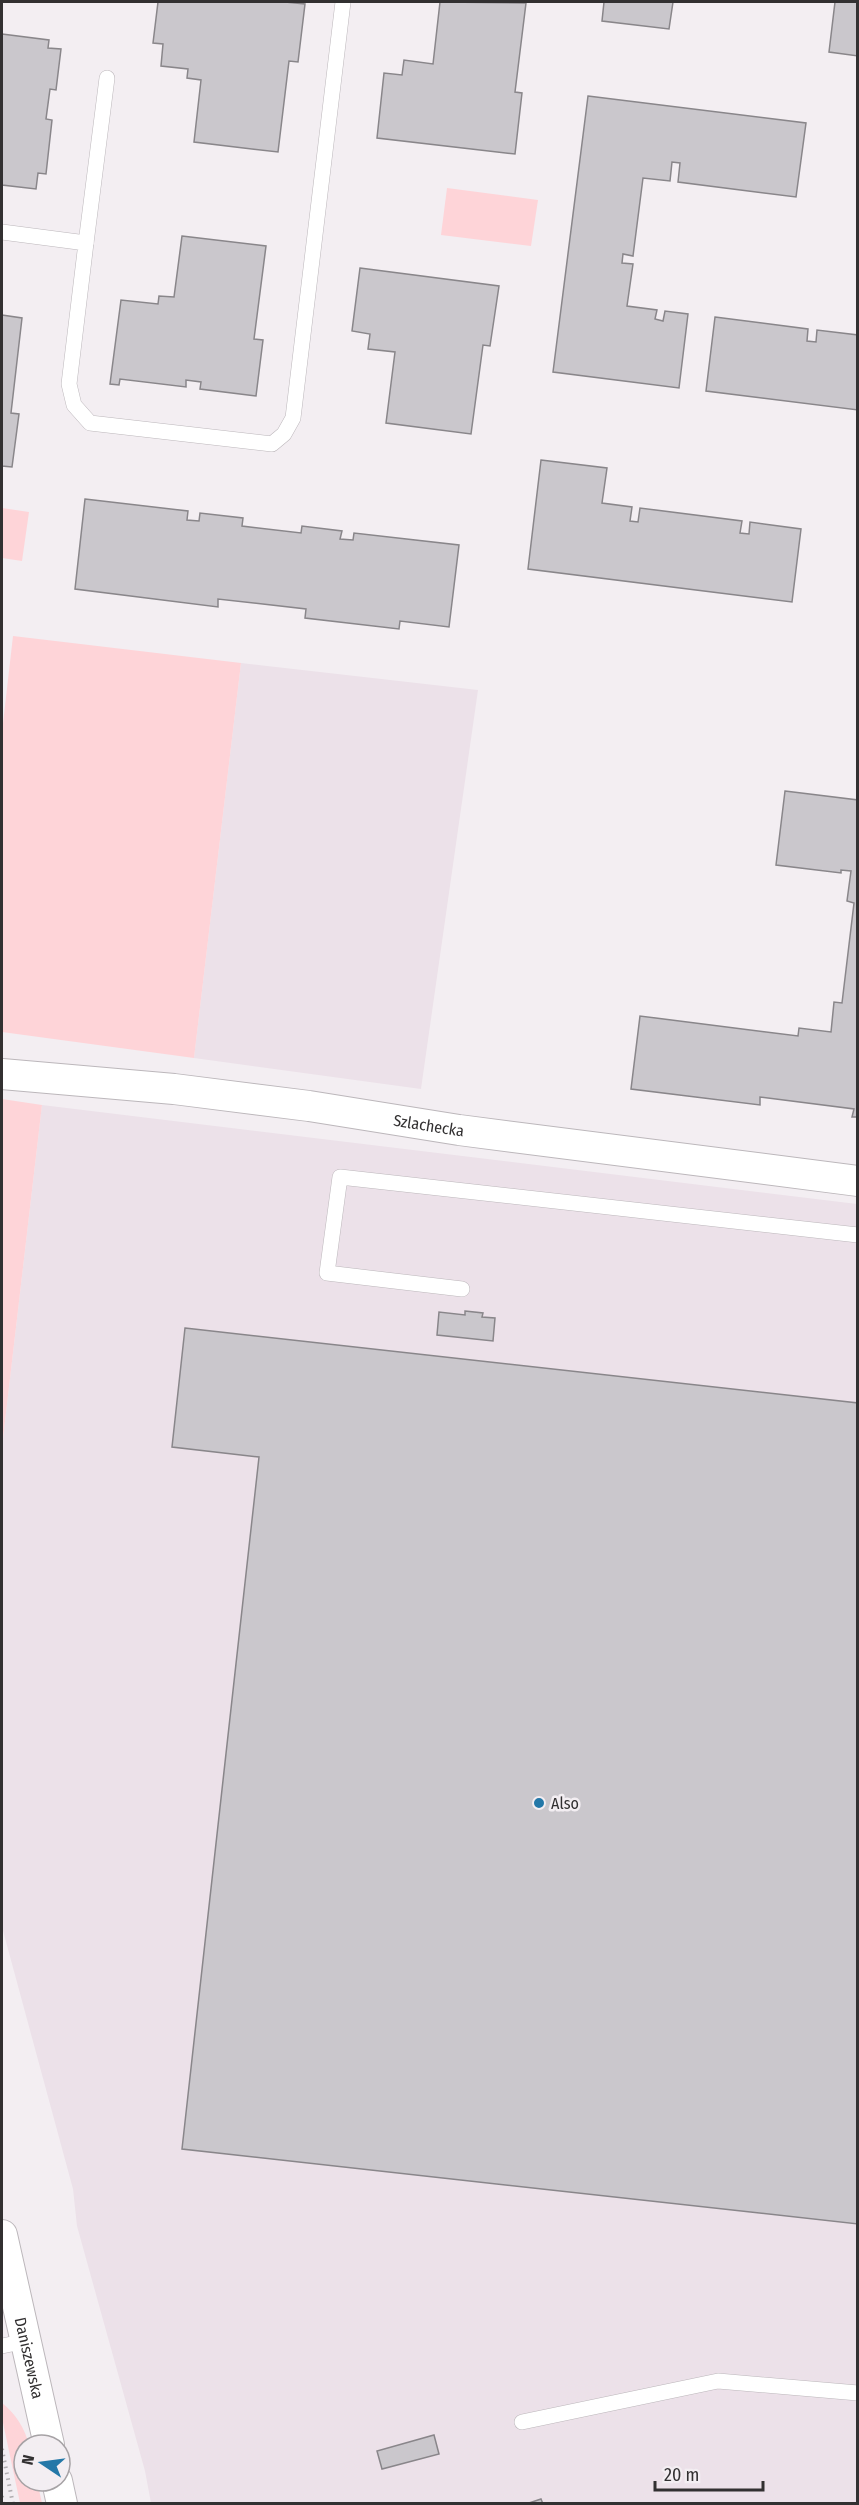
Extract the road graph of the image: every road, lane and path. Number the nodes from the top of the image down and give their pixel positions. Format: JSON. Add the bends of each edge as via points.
{"nodes":[{"id":1,"x":343,"y":2,"type":"edge"},
{"id":2,"x":107,"y":78,"type":"dead end"},
{"id":3,"x":2,"y":232,"type":"edge"},
{"id":4,"x":86,"y":243,"type":"junction"},
{"id":5,"x":2,"y":1074,"type":"edge"},
{"id":6,"x":858,"y":1181,"type":"edge"},
{"id":7,"x":858,"y":1235,"type":"edge"},
{"id":8,"x":462,"y":1289,"type":"dead end"},
{"id":9,"x":2,"y":2235,"type":"edge"},
{"id":10,"x":14,"y":2344,"type":"edge"},
{"id":11,"x":858,"y":2393,"type":"edge"},
{"id":12,"x":522,"y":2422,"type":"dead end"},
{"id":13,"x":45,"y":2433,"type":"edge"},
{"id":14,"x":2,"y":2449,"type":"edge"},
{"id":15,"x":2,"y":2496,"type":"edge"},
{"id":16,"x":3,"y":2504,"type":"edge"},
{"id":17,"x":13,"y":2504,"type":"edge"}],
"edges":[{"from":1,"to":4,"type":"lane","via":[[293,418],[284,434],[272,444],[245,443],[90,423],[80,414],[69,384]]},
{"from":2,"to":4,"type":"lane"},
{"from":3,"to":4,"type":"lane"},
{"from":5,"to":6,"type":"street","name":"Szlachecka","via":[[186,1090],[459,1130]]},
{"from":7,"to":8,"type":"lane","via":[[340,1178],[327,1273]]},
{"from":9,"to":10,"type":"street","name":"Daniszewska"},
{"from":10,"to":13,"type":"street","name":"Daniszewska"},
{"from":11,"to":12,"type":"lane","via":[[718,2381]]},
{"from":14,"to":17,"type":"path"},
{"from":15,"to":16,"type":"path"}]}
